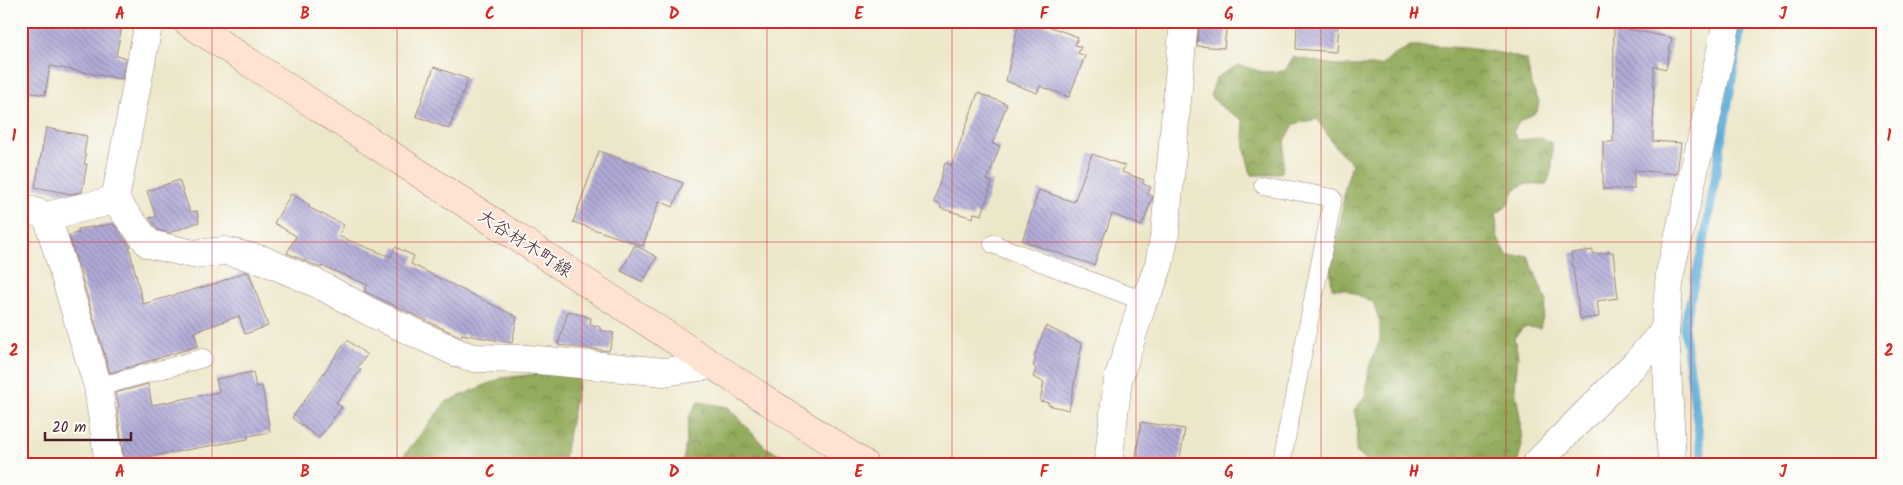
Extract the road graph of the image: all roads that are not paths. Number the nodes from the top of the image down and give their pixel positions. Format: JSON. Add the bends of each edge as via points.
{"nodes":[{"id":1,"x":149,"y":21,"type":"edge"},
{"id":2,"x":186,"y":21,"type":"edge"},
{"id":3,"x":1184,"y":21,"type":"edge"},
{"id":4,"x":1727,"y":21,"type":"edge"},
{"id":5,"x":1263,"y":185,"type":"dead end"},
{"id":6,"x":115,"y":200,"type":"junction"},
{"id":7,"x":21,"y":207,"type":"edge"},
{"id":8,"x":47,"y":216,"type":"junction"},
{"id":9,"x":993,"y":244,"type":"dead end"},
{"id":10,"x":1143,"y":301,"type":"junction"},
{"id":11,"x":1665,"y":330,"type":"junction"},
{"id":12,"x":203,"y":358,"type":"dead end"},
{"id":13,"x":714,"y":365,"type":"junction"},
{"id":14,"x":98,"y":387,"type":"junction"},
{"id":15,"x":109,"y":464,"type":"edge"},
{"id":16,"x":864,"y":464,"type":"edge"},
{"id":17,"x":1108,"y":464,"type":"edge"},
{"id":18,"x":1281,"y":464,"type":"edge"},
{"id":19,"x":1536,"y":464,"type":"edge"},
{"id":20,"x":1672,"y":464,"type":"edge"}],
"edges":[{"from":1,"to":6,"type":"street"},
{"from":2,"to":13,"type":"main road","name":"大谷材木町線"},
{"from":3,"to":10,"type":"street","via":[[1165,233],[1159,264]]},
{"from":4,"to":11,"type":"street","via":[[1670,273]]},
{"from":5,"to":18,"type":"lane","via":[[1333,198]]},
{"from":6,"to":8,"type":"street"},
{"from":6,"to":13,"type":"street","via":[[149,244],[193,254],[225,251],[263,260],[474,358],[527,359],[664,372]]},
{"from":7,"to":8,"type":"street"},
{"from":8,"to":14,"type":"street"},
{"from":9,"to":10,"type":"lane"},
{"from":10,"to":17,"type":"street","via":[[1118,380]]},
{"from":11,"to":19,"type":"street"},
{"from":11,"to":20,"type":"street"},
{"from":12,"to":14,"type":"lane"},
{"from":13,"to":16,"type":"main road","name":"大谷材木町線"},
{"from":14,"to":15,"type":"street"}]}
